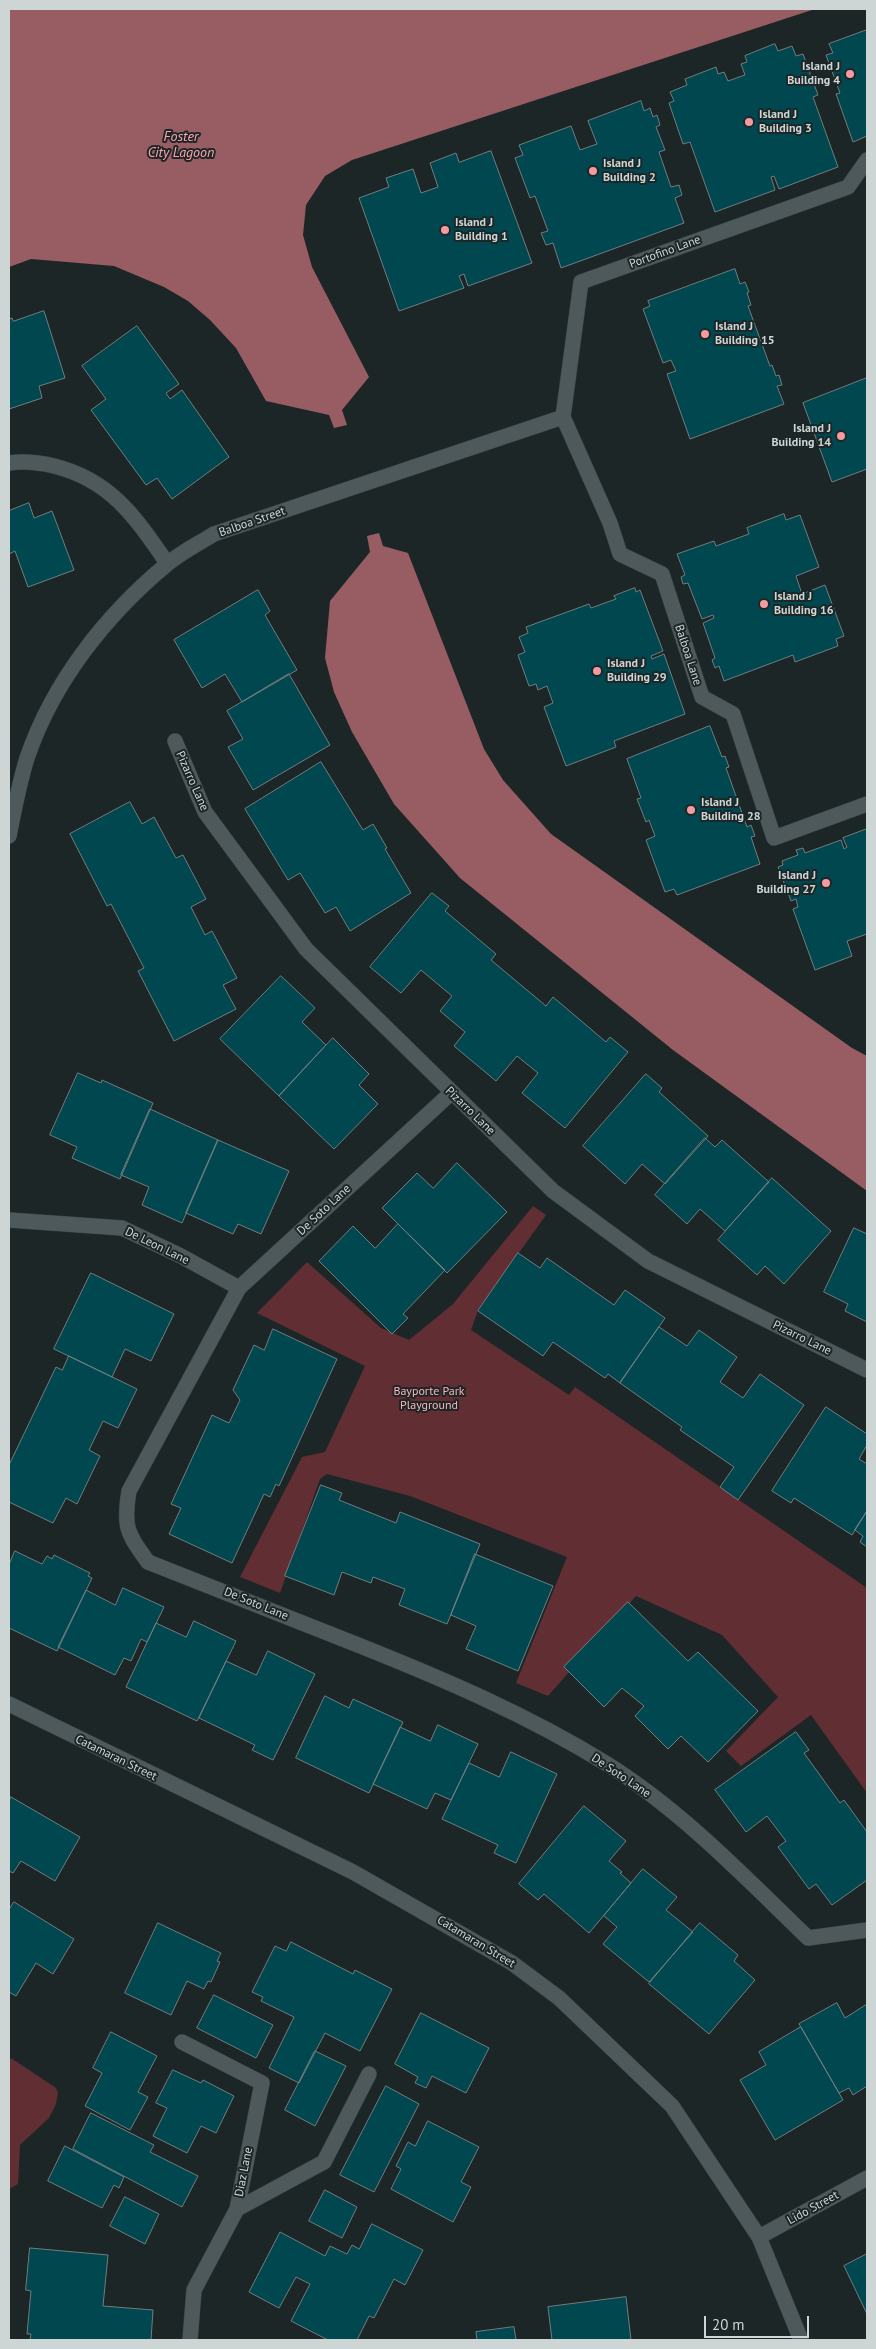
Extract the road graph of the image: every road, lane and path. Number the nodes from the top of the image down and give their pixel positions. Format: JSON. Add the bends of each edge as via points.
{"nodes":[{"id":1,"x":867,"y":160,"type":"edge"},
{"id":2,"x":562,"y":418,"type":"junction"},
{"id":3,"x":9,"y":463,"type":"edge"},
{"id":4,"x":167,"y":563,"type":"junction"},
{"id":5,"x":175,"y":742,"type":"dead end"},
{"id":6,"x":867,"y":804,"type":"edge"},
{"id":7,"x":9,"y":836,"type":"edge"},
{"id":8,"x":451,"y":1093,"type":"junction"},
{"id":9,"x":9,"y":1220,"type":"edge"},
{"id":10,"x":239,"y":1288,"type":"junction"},
{"id":11,"x":867,"y":1370,"type":"edge"},
{"id":12,"x":9,"y":1704,"type":"edge"},
{"id":13,"x":867,"y":1930,"type":"edge"},
{"id":14,"x":182,"y":2042,"type":"dead end"},
{"id":15,"x":369,"y":2074,"type":"dead end"},
{"id":16,"x":867,"y":2178,"type":"edge"},
{"id":17,"x":237,"y":2209,"type":"junction"},
{"id":18,"x":759,"y":2237,"type":"junction"},
{"id":19,"x":190,"y":2340,"type":"edge"},
{"id":20,"x":801,"y":2340,"type":"edge"}],
"edges":[{"from":1,"to":2,"type":"street","name":"Portofino Lane","via":[[848,187],[581,282]]},
{"from":2,"to":4,"type":"street","name":"Balboa Street","via":[[214,534]]},
{"from":2,"to":6,"type":"street","name":"Balboa Lane","via":[[610,523],[620,554],[662,574],[702,697],[733,714],[774,838]]},
{"from":3,"to":4,"type":"street","via":[[44,464],[76,471],[99,484],[132,512]]},
{"from":4,"to":7,"type":"street","name":"Balboa Street","via":[[118,609],[78,657],[52,702],[28,757]]},
{"from":5,"to":8,"type":"street","name":"Pizarro Lane","via":[[205,812],[306,948]]},
{"from":8,"to":10,"type":"street","name":"De Soto Lane"},
{"from":8,"to":11,"type":"street","name":"Pizarro Lane","via":[[553,1191],[648,1261]]},
{"from":9,"to":10,"type":"street","name":"De Leon Lane","via":[[122,1228]]},
{"from":10,"to":13,"type":"street","name":"De Soto Lane","via":[[129,1491],[125,1517],[131,1538],[148,1562],[453,1683],[522,1715],[608,1765],[665,1806],[808,1938]]},
{"from":12,"to":18,"type":"street","name":"Catamaran Street","via":[[353,1872],[512,1963],[559,1998],[672,2106]]},
{"from":14,"to":17,"type":"street","name":"Diaz Lane","via":[[262,2084]]},
{"from":15,"to":17,"type":"street","via":[[324,2162]]},
{"from":16,"to":18,"type":"street","name":"Lido Street"},
{"from":17,"to":19,"type":"street","name":"Diaz Lane","via":[[194,2290]]},
{"from":18,"to":20,"type":"street","name":"Catamaran Street"}]}
